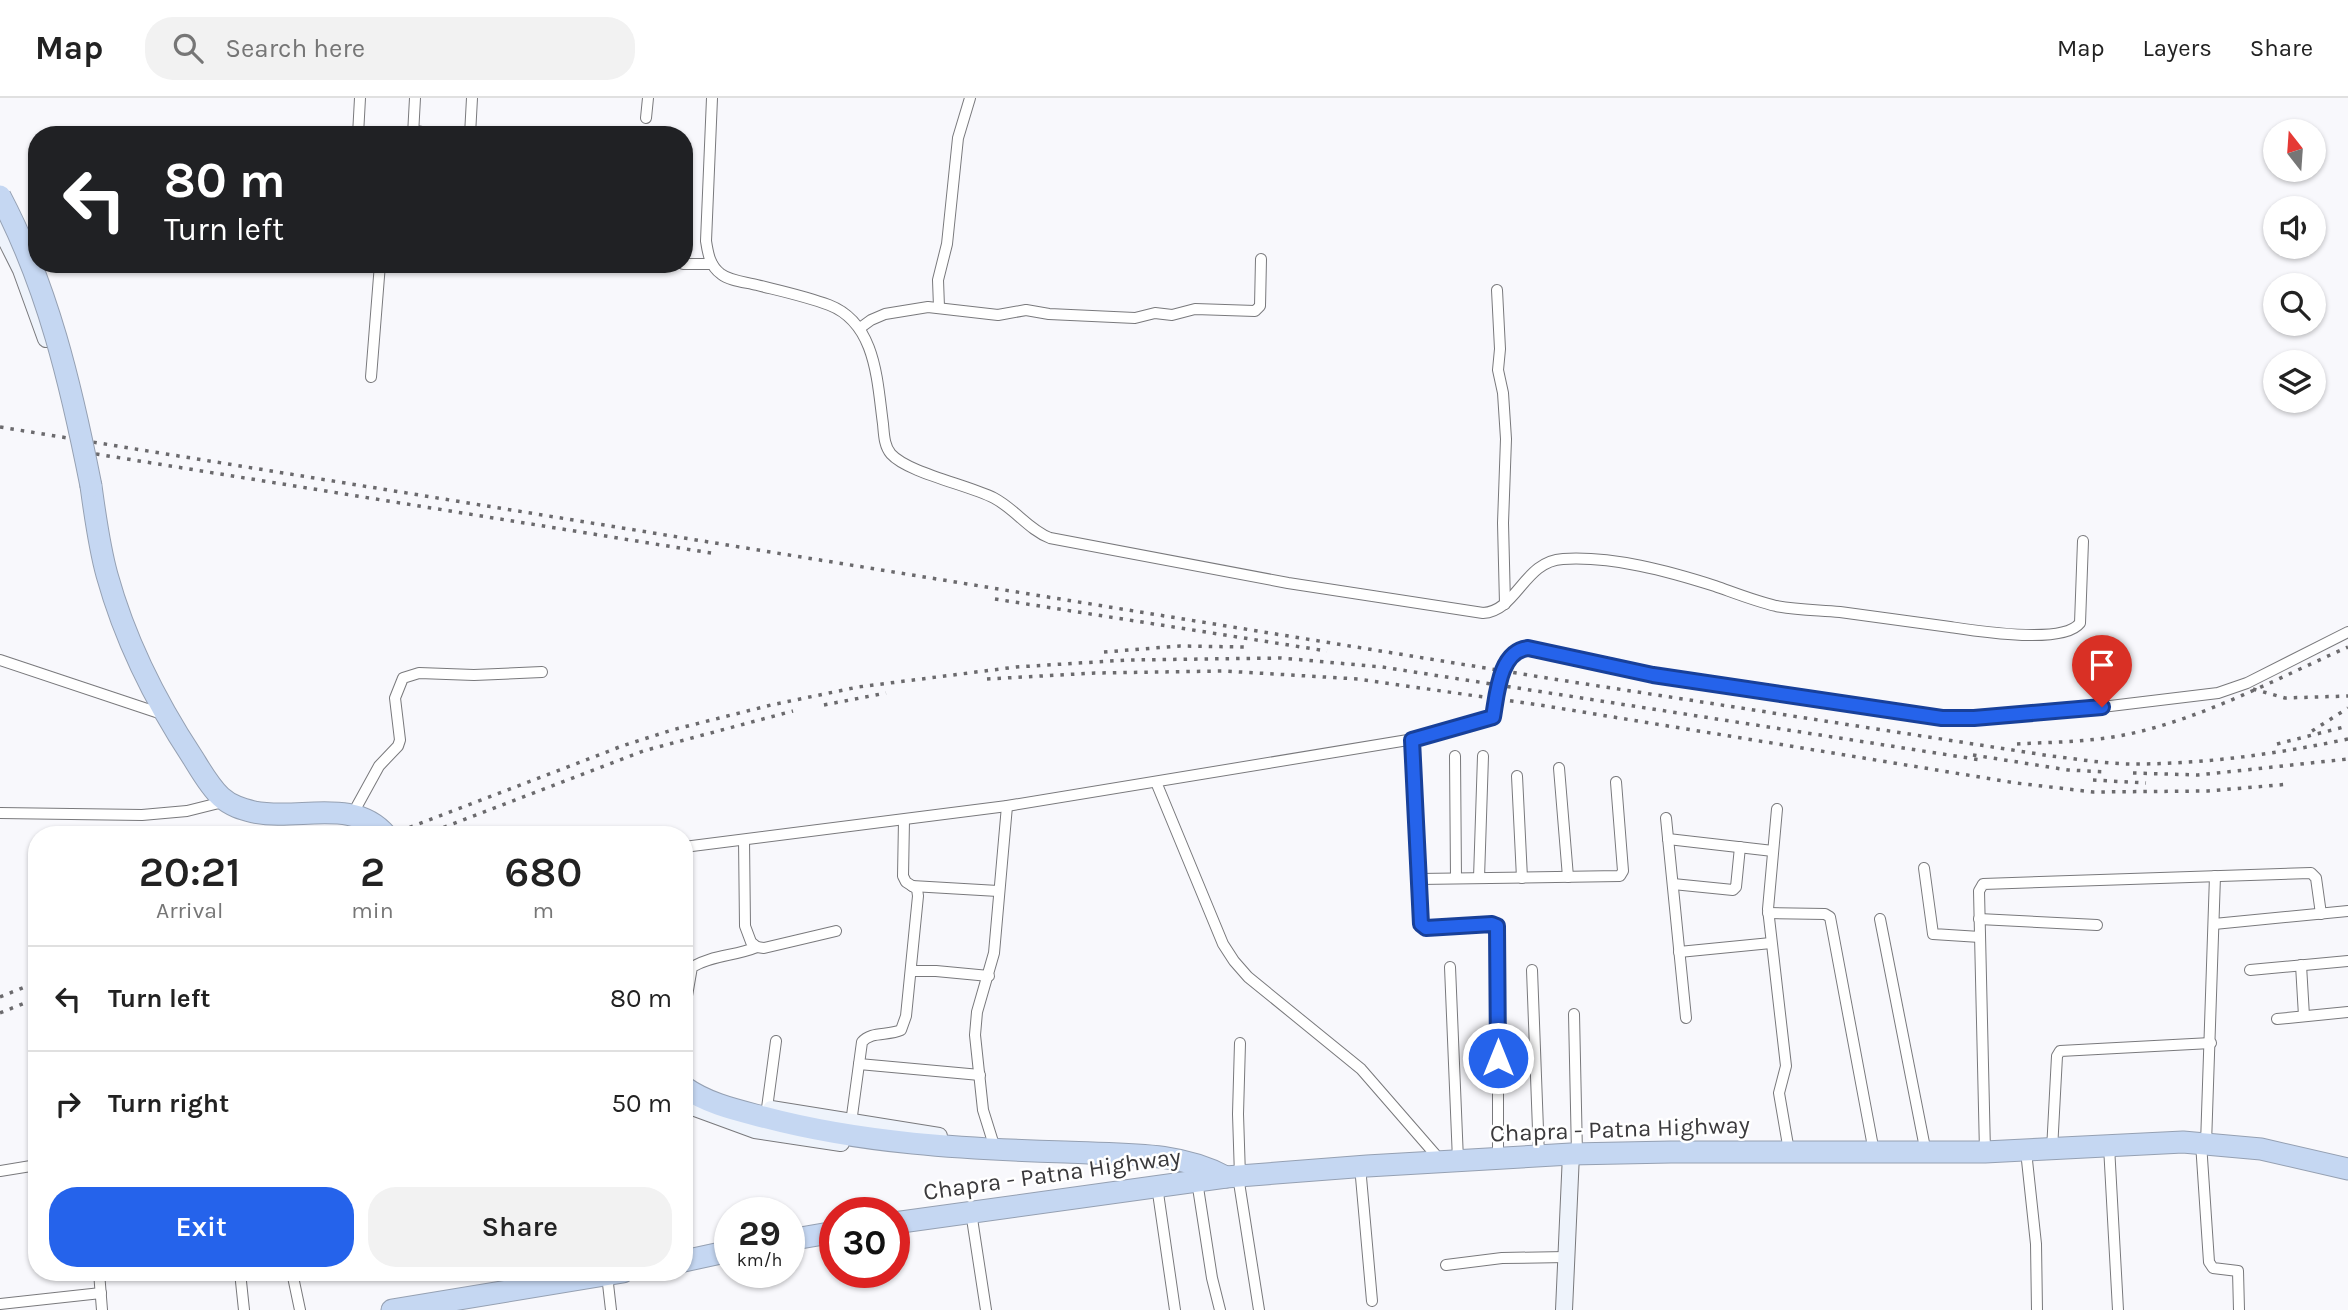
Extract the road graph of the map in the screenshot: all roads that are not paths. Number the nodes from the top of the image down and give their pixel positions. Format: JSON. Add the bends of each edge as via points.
{"nodes":[{"id":1,"x":360,"y":98,"type":"edge"},
{"id":2,"x":415,"y":98,"type":"edge"},
{"id":3,"x":472,"y":98,"type":"edge"},
{"id":4,"x":648,"y":98,"type":"edge"},
{"id":5,"x":712,"y":98,"type":"edge"},
{"id":6,"x":971,"y":98,"type":"edge"},
{"id":7,"x":646,"y":118,"type":"dead end"},
{"id":8,"x":358,"y":126,"type":"edge"},
{"id":9,"x":413,"y":126,"type":"edge"},
{"id":10,"x":470,"y":126,"type":"edge"},
{"id":11,"x":0,"y":184,"type":"edge"},
{"id":12,"x":0,"y":196,"type":"edge"},
{"id":13,"x":0,"y":228,"type":"edge"},
{"id":14,"x":28,"y":241,"type":"edge"},
{"id":15,"x":28,"y":256,"type":"edge"},
{"id":16,"x":1261,"y":259,"type":"dead end"},
{"id":17,"x":693,"y":264,"type":"edge"},
{"id":18,"x":712,"y":264,"type":"junction"},
{"id":19,"x":35,"y":273,"type":"edge"},
{"id":20,"x":42,"y":273,"type":"edge"},
{"id":21,"x":379,"y":273,"type":"edge"},
{"id":22,"x":1497,"y":290,"type":"dead end"},
{"id":23,"x":939,"y":307,"type":"junction"},
{"id":24,"x":860,"y":328,"type":"junction"},
{"id":25,"x":371,"y":377,"type":"dead end"},
{"id":26,"x":73,"y":436,"type":"junction"},
{"id":27,"x":77,"y":461,"type":"junction"},
{"id":28,"x":2083,"y":541,"type":"dead end"},
{"id":29,"x":1505,"y":604,"type":"junction"},
{"id":30,"x":2348,"y":632,"type":"edge"},
{"id":31,"x":0,"y":660,"type":"edge"},
{"id":32,"x":542,"y":672,"type":"dead end"},
{"id":33,"x":159,"y":713,"type":"junction"},
{"id":34,"x":1412,"y":740,"type":"junction"},
{"id":35,"x":1455,"y":756,"type":"dead end"},
{"id":36,"x":1483,"y":757,"type":"dead end"},
{"id":37,"x":1559,"y":768,"type":"dead end"},
{"id":38,"x":1517,"y":776,"type":"dead end"},
{"id":39,"x":1156,"y":782,"type":"junction"},
{"id":40,"x":1616,"y":782,"type":"dead end"},
{"id":41,"x":219,"y":803,"type":"junction"},
{"id":42,"x":357,"y":806,"type":"junction"},
{"id":43,"x":1007,"y":806,"type":"junction"},
{"id":44,"x":1777,"y":809,"type":"dead end"},
{"id":45,"x":0,"y":813,"type":"edge"},
{"id":46,"x":1666,"y":818,"type":"dead end"},
{"id":47,"x":904,"y":820,"type":"junction"},
{"id":48,"x":364,"y":826,"type":"edge"},
{"id":49,"x":376,"y":826,"type":"edge"},
{"id":50,"x":387,"y":826,"type":"edge"},
{"id":51,"x":1668,"y":839,"type":"junction"},
{"id":52,"x":744,"y":840,"type":"junction"},
{"id":53,"x":693,"y":846,"type":"edge"},
{"id":54,"x":1740,"y":847,"type":"junction"},
{"id":55,"x":1773,"y":851,"type":"junction"},
{"id":56,"x":1924,"y":868,"type":"dead end"},
{"id":57,"x":2215,"y":876,"type":"junction"},
{"id":58,"x":1568,"y":877,"type":"junction"},
{"id":59,"x":1456,"y":878,"type":"junction"},
{"id":60,"x":1479,"y":878,"type":"junction"},
{"id":61,"x":1522,"y":878,"type":"junction"},
{"id":62,"x":1419,"y":879,"type":"junction"},
{"id":63,"x":1673,"y":884,"type":"junction"},
{"id":64,"x":912,"y":886,"type":"junction"},
{"id":65,"x":998,"y":891,"type":"junction"},
{"id":66,"x":2348,"y":911,"type":"edge"},
{"id":67,"x":1769,"y":914,"type":"junction"},
{"id":68,"x":2321,"y":914,"type":"junction"},
{"id":69,"x":1880,"y":919,"type":"dead end"},
{"id":70,"x":1979,"y":919,"type":"junction"},
{"id":71,"x":2214,"y":924,"type":"junction"},
{"id":72,"x":2097,"y":926,"type":"dead end"},
{"id":73,"x":836,"y":931,"type":"dead end"},
{"id":74,"x":1980,"y":937,"type":"junction"},
{"id":75,"x":1771,"y":943,"type":"junction"},
{"id":76,"x":757,"y":947,"type":"junction"},
{"id":77,"x":1679,"y":952,"type":"junction"},
{"id":78,"x":2348,"y":961,"type":"edge"},
{"id":79,"x":2301,"y":965,"type":"junction"},
{"id":80,"x":693,"y":966,"type":"edge"},
{"id":81,"x":1450,"y":967,"type":"dead end"},
{"id":82,"x":1532,"y":970,"type":"dead end"},
{"id":83,"x":2250,"y":970,"type":"dead end"},
{"id":84,"x":911,"y":971,"type":"junction"},
{"id":85,"x":989,"y":976,"type":"junction"},
{"id":86,"x":2348,"y":1012,"type":"edge"},
{"id":87,"x":1574,"y":1014,"type":"dead end"},
{"id":88,"x":2304,"y":1016,"type":"junction"},
{"id":89,"x":1686,"y":1018,"type":"dead end"},
{"id":90,"x":2277,"y":1019,"type":"dead end"},
{"id":91,"x":776,"y":1041,"type":"dead end"},
{"id":92,"x":1240,"y":1043,"type":"dead end"},
{"id":93,"x":2211,"y":1043,"type":"junction"},
{"id":94,"x":859,"y":1064,"type":"junction"},
{"id":95,"x":980,"y":1075,"type":"junction"},
{"id":96,"x":693,"y":1083,"type":"edge"},
{"id":97,"x":693,"y":1091,"type":"edge"},
{"id":98,"x":693,"y":1107,"type":"edge"},
{"id":99,"x":767,"y":1108,"type":"junction"},
{"id":100,"x":852,"y":1123,"type":"junction"},
{"id":101,"x":993,"y":1142,"type":"junction"},
{"id":102,"x":2203,"y":1143,"type":"junction"},
{"id":103,"x":2109,"y":1146,"type":"junction"},
{"id":104,"x":2052,"y":1150,"type":"junction"},
{"id":105,"x":2026,"y":1151,"type":"junction"},
{"id":106,"x":1789,"y":1152,"type":"junction"},
{"id":107,"x":1985,"y":1152,"type":"junction"},
{"id":108,"x":1874,"y":1153,"type":"junction"},
{"id":109,"x":1926,"y":1153,"type":"junction"},
{"id":110,"x":1115,"y":1154,"type":"junction"},
{"id":111,"x":1574,"y":1154,"type":"junction"},
{"id":112,"x":1539,"y":1156,"type":"junction"},
{"id":113,"x":1498,"y":1158,"type":"junction"},
{"id":114,"x":1450,"y":1161,"type":"junction"},
{"id":115,"x":28,"y":1166,"type":"edge"},
{"id":116,"x":1360,"y":1166,"type":"junction"},
{"id":117,"x":2348,"y":1169,"type":"edge"},
{"id":118,"x":0,"y":1171,"type":"edge"},
{"id":119,"x":1235,"y":1176,"type":"junction"},
{"id":120,"x":1197,"y":1181,"type":"junction"},
{"id":121,"x":1157,"y":1186,"type":"junction"},
{"id":122,"x":971,"y":1212,"type":"junction"},
{"id":123,"x":910,"y":1221,"type":"edge"},
{"id":124,"x":714,"y":1254,"type":"edge"},
{"id":125,"x":1566,"y":1257,"type":"junction"},
{"id":126,"x":693,"y":1259,"type":"edge"},
{"id":127,"x":1446,"y":1265,"type":"dead end"},
{"id":128,"x":100,"y":1281,"type":"edge"},
{"id":129,"x":241,"y":1281,"type":"edge"},
{"id":130,"x":294,"y":1281,"type":"edge"},
{"id":131,"x":552,"y":1281,"type":"edge"},
{"id":132,"x":613,"y":1281,"type":"edge"},
{"id":133,"x":101,"y":1293,"type":"junction"},
{"id":134,"x":1372,"y":1301,"type":"dead end"},
{"id":135,"x":0,"y":1304,"type":"edge"},
{"id":136,"x":435,"y":1307,"type":"edge"},
{"id":137,"x":102,"y":1310,"type":"edge"},
{"id":138,"x":244,"y":1310,"type":"edge"},
{"id":139,"x":300,"y":1310,"type":"edge"},
{"id":140,"x":392,"y":1310,"type":"edge"},
{"id":141,"x":611,"y":1310,"type":"edge"},
{"id":142,"x":986,"y":1310,"type":"edge"},
{"id":143,"x":1175,"y":1310,"type":"edge"},
{"id":144,"x":1220,"y":1310,"type":"edge"},
{"id":145,"x":1259,"y":1310,"type":"edge"},
{"id":146,"x":1564,"y":1310,"type":"edge"},
{"id":147,"x":2037,"y":1310,"type":"edge"},
{"id":148,"x":2118,"y":1310,"type":"edge"},
{"id":149,"x":2239,"y":1310,"type":"edge"}],
"edges":[{"from":1,"to":8,"type":"street"},
{"from":2,"to":9,"type":"street"},
{"from":3,"to":10,"type":"street"},
{"from":4,"to":7,"type":"street"},
{"from":5,"to":18,"type":"street","via":[[706,241]]},
{"from":6,"to":23,"type":"street","via":[[958,138],[947,244],[937,280]]},
{"from":11,"to":14,"type":"street"},
{"from":12,"to":15,"type":"highway","bridge":true},
{"from":13,"to":26,"type":"street","via":[[47,340]]},
{"from":16,"to":23,"type":"street","via":[[1260,306],[1255,311],[1195,309],[1135,318],[1026,310],[998,314]]},
{"from":17,"to":18,"type":"street"},
{"from":18,"to":24,"type":"street","via":[[734,280],[831,305]]},
{"from":19,"to":49,"type":"highway","bridge":true,"via":[[58,338],[78,422],[106,573],[149,683],[176,733],[219,796],[235,807],[276,816],[353,814]]},
{"from":20,"to":26,"type":"street","via":[[65,337],[87,434]]},
{"from":21,"to":25,"type":"street"},
{"from":22,"to":29,"type":"street","via":[[1498,370],[1506,439]]},
{"from":23,"to":24,"type":"street","via":[[885,314]]},
{"from":24,"to":29,"type":"street","via":[[869,349],[892,455],[997,500],[1041,535],[1183,565],[1476,612],[1494,611]]},
{"from":26,"to":27,"type":"street"},
{"from":27,"to":33,"type":"street","via":[[101,575],[117,626]]},
{"from":27,"to":42,"type":"street","via":[[95,457],[107,534],[130,622],[183,729],[213,776],[238,801],[278,810]]},
{"from":28,"to":29,"type":"street","via":[[2080,623],[2074,630],[2060,633],[1984,633],[1782,607],[1674,574],[1575,559],[1540,567]]},
{"from":30,"to":34,"type":"street","via":[[2218,693],[1974,718],[1942,718],[1653,675],[1523,649],[1513,654],[1503,670],[1493,717]]},
{"from":31,"to":33,"type":"street"},
{"from":32,"to":42,"type":"street","via":[[426,673],[403,678],[395,698],[398,746],[379,766]]},
{"from":33,"to":41,"type":"street"},
{"from":34,"to":39,"type":"street"},
{"from":34,"to":62,"type":"street"},
{"from":35,"to":59,"type":"street"},
{"from":36,"to":60,"type":"street"},
{"from":37,"to":58,"type":"street"},
{"from":38,"to":61,"type":"street"},
{"from":39,"to":43,"type":"street"},
{"from":39,"to":114,"type":"street","via":[[1234,961],[1361,1069]]},
{"from":40,"to":58,"type":"street","via":[[1623,874]]},
{"from":41,"to":45,"type":"street","via":[[142,815]]},
{"from":41,"to":48,"type":"street","via":[[232,813],[277,821],[351,819]]},
{"from":42,"to":50,"type":"street"},
{"from":43,"to":47,"type":"street"},
{"from":43,"to":65,"type":"street"},
{"from":44,"to":55,"type":"street"},
{"from":46,"to":51,"type":"street"},
{"from":47,"to":52,"type":"street"},
{"from":47,"to":64,"type":"street","via":[[903,876]]},
{"from":51,"to":54,"type":"street"},
{"from":51,"to":63,"type":"street"},
{"from":52,"to":53,"type":"street"},
{"from":52,"to":76,"type":"street","via":[[745,926]]},
{"from":54,"to":55,"type":"street"},
{"from":54,"to":63,"type":"street","via":[[1733,890]]},
{"from":55,"to":67,"type":"street"},
{"from":56,"to":74,"type":"street","via":[[1933,934]]},
{"from":57,"to":68,"type":"street","via":[[2311,873],[2316,878]]},
{"from":57,"to":70,"type":"street","via":[[1985,883],[1979,888]]},
{"from":57,"to":71,"type":"street"},
{"from":58,"to":61,"type":"street"},
{"from":59,"to":60,"type":"street"},
{"from":59,"to":62,"type":"street"},
{"from":60,"to":61,"type":"street"},
{"from":62,"to":113,"type":"street","via":[[1424,928],[1498,927]]},
{"from":63,"to":77,"type":"street"},
{"from":64,"to":65,"type":"street"},
{"from":64,"to":84,"type":"street","via":[[918,896]]},
{"from":65,"to":85,"type":"street"},
{"from":66,"to":68,"type":"street"},
{"from":67,"to":75,"type":"street"},
{"from":67,"to":108,"type":"street","via":[[1830,917]]},
{"from":68,"to":71,"type":"street"},
{"from":69,"to":109,"type":"street"},
{"from":70,"to":72,"type":"street"},
{"from":70,"to":74,"type":"street"},
{"from":71,"to":93,"type":"street"},
{"from":73,"to":76,"type":"street"},
{"from":74,"to":107,"type":"street"},
{"from":75,"to":77,"type":"street"},
{"from":75,"to":106,"type":"street","via":[[1786,1066],[1779,1093]]},
{"from":76,"to":80,"type":"street"},
{"from":77,"to":89,"type":"street"},
{"from":78,"to":79,"type":"street"},
{"from":79,"to":83,"type":"street"},
{"from":79,"to":88,"type":"street"},
{"from":81,"to":114,"type":"street"},
{"from":82,"to":112,"type":"street"},
{"from":84,"to":85,"type":"street"},
{"from":84,"to":94,"type":"street","via":[[904,1025],[891,1034],[864,1038]]},
{"from":85,"to":95,"type":"street","via":[[976,1021]]},
{"from":86,"to":88,"type":"street"},
{"from":87,"to":111,"type":"street"},
{"from":88,"to":90,"type":"street"},
{"from":91,"to":99,"type":"street"},
{"from":92,"to":119,"type":"street"},
{"from":93,"to":102,"type":"street"},
{"from":93,"to":104,"type":"street","via":[[2060,1051]]},
{"from":94,"to":95,"type":"street"},
{"from":94,"to":100,"type":"street"},
{"from":95,"to":101,"type":"street","via":[[983,1110]]},
{"from":96,"to":99,"type":"street"},
{"from":97,"to":110,"type":"highway","via":[[726,1107],[792,1125],[858,1136]]},
{"from":98,"to":110,"type":"street","via":[[755,1130],[886,1149],[1065,1160]]},
{"from":99,"to":100,"type":"street"},
{"from":100,"to":101,"type":"street"},
{"from":101,"to":110,"type":"street"},
{"from":102,"to":103,"type":"highway","name":"Chapra - Patna Highway"},
{"from":102,"to":117,"type":"highway","name":"Chapra - Patna Highway","via":[[2261,1149]]},
{"from":102,"to":149,"type":"street","via":[[2209,1262],[2213,1268],[2238,1271]]},
{"from":103,"to":104,"type":"highway","name":"Chapra - Patna Highway"},
{"from":103,"to":148,"type":"street"},
{"from":104,"to":105,"type":"highway","name":"Chapra - Patna Highway"},
{"from":105,"to":107,"type":"highway","name":"Chapra - Patna Highway"},
{"from":105,"to":147,"type":"street","via":[[2036,1244]]},
{"from":106,"to":108,"type":"highway","name":"Chapra - Patna Highway"},
{"from":106,"to":111,"type":"highway","name":"Chapra - Patna Highway"},
{"from":107,"to":109,"type":"highway","name":"Chapra - Patna Highway"},
{"from":108,"to":109,"type":"highway","name":"Chapra - Patna Highway"},
{"from":110,"to":119,"type":"highway","via":[[1171,1157]]},
{"from":111,"to":112,"type":"highway","name":"Chapra - Patna Highway"},
{"from":111,"to":125,"type":"street"},
{"from":112,"to":113,"type":"highway","name":"Chapra - Patna Highway"},
{"from":113,"to":114,"type":"highway","name":"Chapra - Patna Highway"},
{"from":114,"to":116,"type":"highway","name":"Chapra - Patna Highway"},
{"from":115,"to":118,"type":"street"},
{"from":116,"to":119,"type":"highway","name":"Chapra - Patna Highway"},
{"from":116,"to":134,"type":"street"},
{"from":119,"to":120,"type":"highway","name":"Chapra - Patna Highway"},
{"from":119,"to":145,"type":"street"},
{"from":120,"to":121,"type":"highway","name":"Chapra - Patna Highway"},
{"from":120,"to":144,"type":"street"},
{"from":121,"to":122,"type":"highway","name":"Chapra - Patna Highway"},
{"from":121,"to":143,"type":"street"},
{"from":122,"to":123,"type":"highway","name":"Chapra - Patna Highway"},
{"from":122,"to":142,"type":"street"},
{"from":124,"to":126,"type":"highway"},
{"from":125,"to":127,"type":"street"},
{"from":125,"to":146,"type":"street"},
{"from":128,"to":133,"type":"street"},
{"from":129,"to":138,"type":"street"},
{"from":130,"to":139,"type":"street"},
{"from":131,"to":136,"type":"highway"},
{"from":132,"to":141,"type":"street"},
{"from":133,"to":135,"type":"street"},
{"from":133,"to":137,"type":"street"},
{"from":136,"to":140,"type":"highway"}]}
